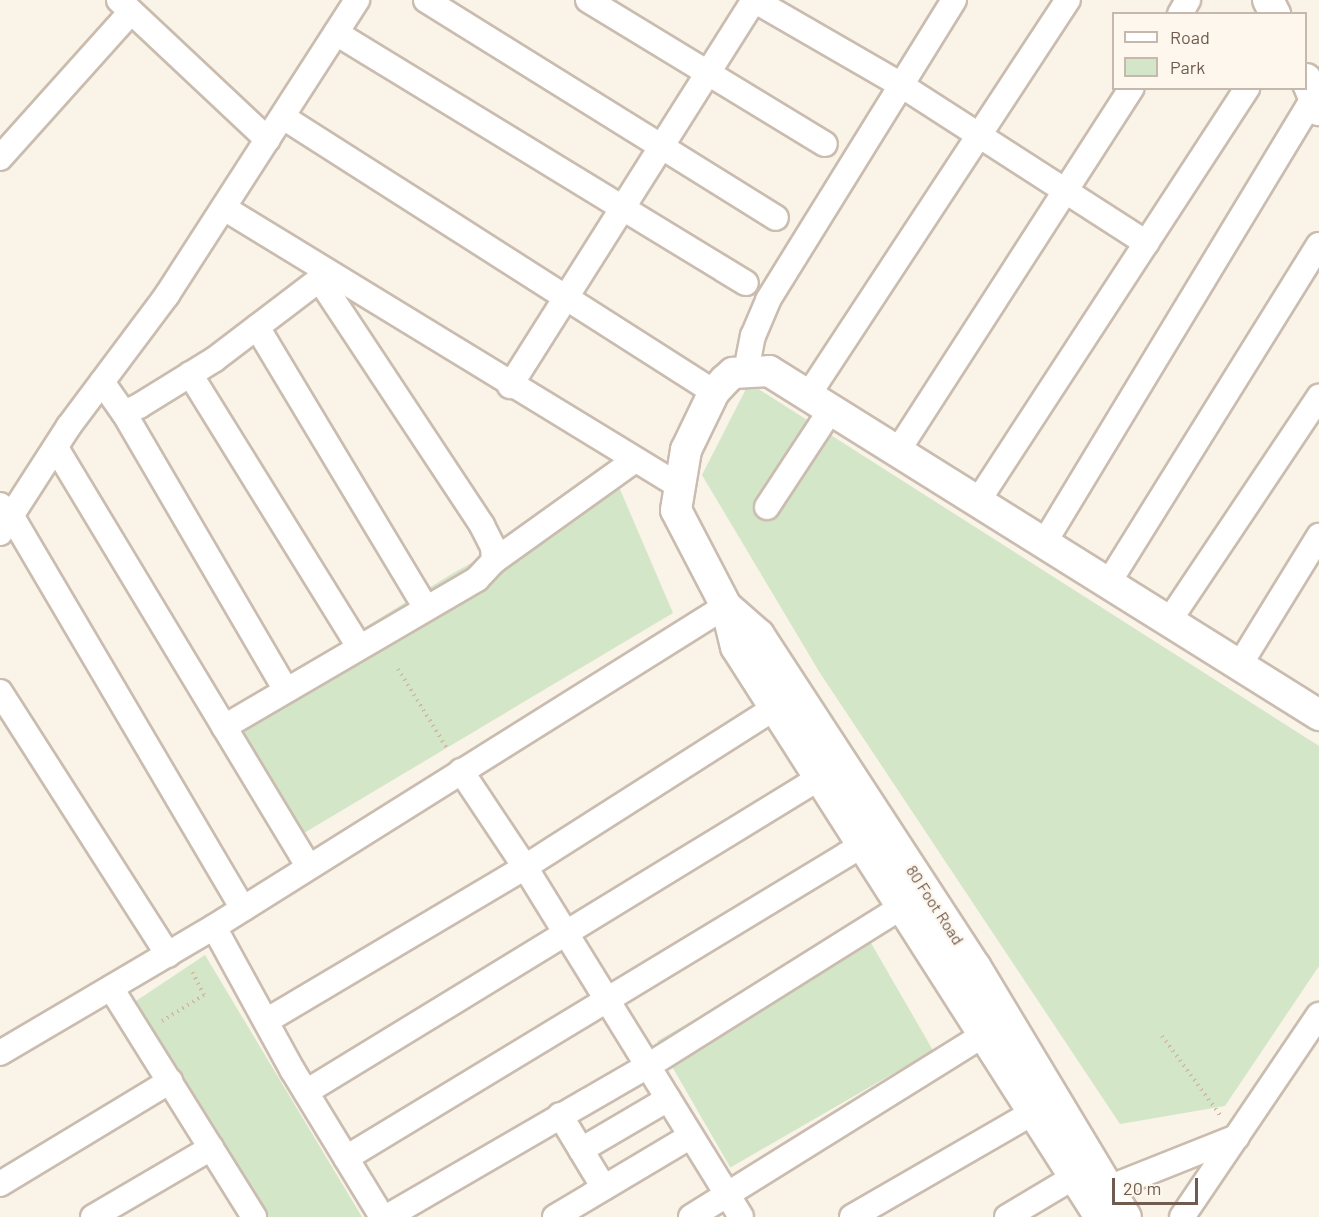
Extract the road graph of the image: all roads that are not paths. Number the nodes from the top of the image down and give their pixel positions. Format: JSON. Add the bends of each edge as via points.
{"nodes":[{"id":1,"x":357,"y":0,"type":"edge"},
{"id":2,"x":426,"y":0,"type":"edge"},
{"id":3,"x":588,"y":0,"type":"edge"},
{"id":4,"x":754,"y":0,"type":"edge"},
{"id":5,"x":954,"y":0,"type":"edge"},
{"id":6,"x":1068,"y":0,"type":"edge"},
{"id":7,"x":124,"y":7,"type":"edge"},
{"id":8,"x":336,"y":33,"type":"junction"},
{"id":9,"x":708,"y":74,"type":"junction"},
{"id":10,"x":901,"y":85,"type":"junction"},
{"id":11,"x":1131,"y":90,"type":"edge"},
{"id":12,"x":1246,"y":90,"type":"edge"},
{"id":13,"x":1313,"y":95,"type":"edge"},
{"id":14,"x":283,"y":117,"type":"junction"},
{"id":15,"x":982,"y":136,"type":"junction"},
{"id":16,"x":268,"y":140,"type":"junction"},
{"id":17,"x":825,"y":144,"type":"dead end"},
{"id":18,"x":662,"y":147,"type":"junction"},
{"id":19,"x":0,"y":158,"type":"edge"},
{"id":20,"x":1066,"y":191,"type":"junction"},
{"id":21,"x":224,"y":208,"type":"junction"},
{"id":22,"x":623,"y":209,"type":"junction"},
{"id":23,"x":776,"y":218,"type":"dead end"},
{"id":24,"x":1146,"y":243,"type":"junction"},
{"id":25,"x":1319,"y":245,"type":"edge"},
{"id":26,"x":324,"y":276,"type":"junction"},
{"id":27,"x":746,"y":283,"type":"dead end"},
{"id":28,"x":567,"y":297,"type":"junction"},
{"id":29,"x":257,"y":327,"type":"junction"},
{"id":30,"x":746,"y":371,"type":"junction"},
{"id":31,"x":190,"y":374,"type":"junction"},
{"id":32,"x":102,"y":382,"type":"junction"},
{"id":33,"x":510,"y":386,"type":"junction"},
{"id":34,"x":714,"y":392,"type":"junction"},
{"id":35,"x":1319,"y":398,"type":"edge"},
{"id":36,"x":819,"y":404,"type":"junction"},
{"id":37,"x":124,"y":413,"type":"junction"},
{"id":38,"x":56,"y":448,"type":"junction"},
{"id":39,"x":897,"y":452,"type":"junction"},
{"id":40,"x":635,"y":460,"type":"junction"},
{"id":41,"x":677,"y":498,"type":"junction"},
{"id":42,"x":978,"y":501,"type":"junction"},
{"id":43,"x":766,"y":507,"type":"dead end"},
{"id":44,"x":4,"y":517,"type":"edge"},
{"id":45,"x":1319,"y":536,"type":"edge"},
{"id":46,"x":1044,"y":543,"type":"junction"},
{"id":47,"x":494,"y":561,"type":"junction"},
{"id":48,"x":1108,"y":582,"type":"junction"},
{"id":49,"x":726,"y":606,"type":"junction"},
{"id":50,"x":426,"y":608,"type":"junction"},
{"id":51,"x":1169,"y":621,"type":"junction"},
{"id":52,"x":359,"y":647,"type":"junction"},
{"id":53,"x":1239,"y":666,"type":"junction"},
{"id":54,"x":286,"y":690,"type":"junction"},
{"id":55,"x":0,"y":692,"type":"edge"},
{"id":56,"x":776,"y":706,"type":"junction"},
{"id":57,"x":1319,"y":716,"type":"edge"},
{"id":58,"x":224,"y":726,"type":"junction"},
{"id":59,"x":461,"y":771,"type":"junction"},
{"id":60,"x":821,"y":777,"type":"junction"},
{"id":61,"x":864,"y":844,"type":"junction"},
{"id":62,"x":309,"y":867,"type":"junction"},
{"id":63,"x":525,"y":867,"type":"junction"},
{"id":64,"x":903,"y":906,"type":"junction"},
{"id":65,"x":243,"y":909,"type":"junction"},
{"id":66,"x":214,"y":927,"type":"junction"},
{"id":67,"x":566,"y":932,"type":"junction"},
{"id":68,"x":168,"y":955,"type":"junction"},
{"id":69,"x":964,"y":974,"type":"junction"},
{"id":70,"x":111,"y":987,"type":"junction"},
{"id":71,"x":608,"y":1000,"type":"junction"},
{"id":72,"x":1319,"y":1015,"type":"edge"},
{"id":73,"x":266,"y":1021,"type":"junction"},
{"id":74,"x":985,"y":1034,"type":"junction"},
{"id":75,"x":0,"y":1053,"type":"edge"},
{"id":76,"x":648,"y":1066,"type":"junction"},
{"id":77,"x":170,"y":1081,"type":"junction"},
{"id":78,"x":306,"y":1092,"type":"junction"},
{"id":79,"x":668,"y":1099,"type":"junction"},
{"id":80,"x":1034,"y":1112,"type":"junction"},
{"id":81,"x":560,"y":1115,"type":"junction"},
{"id":82,"x":691,"y":1136,"type":"junction"},
{"id":83,"x":1237,"y":1137,"type":"junction"},
{"id":84,"x":211,"y":1148,"type":"junction"},
{"id":85,"x":581,"y":1150,"type":"junction"},
{"id":86,"x":346,"y":1158,"type":"junction"},
{"id":87,"x":0,"y":1184,"type":"edge"},
{"id":88,"x":604,"y":1188,"type":"junction"},
{"id":89,"x":727,"y":1194,"type":"junction"},
{"id":90,"x":1091,"y":1194,"type":"edge"},
{"id":91,"x":248,"y":1215,"type":"edge"},
{"id":92,"x":93,"y":1217,"type":"edge"},
{"id":93,"x":382,"y":1217,"type":"edge"},
{"id":94,"x":387,"y":1217,"type":"edge"},
{"id":95,"x":555,"y":1217,"type":"edge"},
{"id":96,"x":691,"y":1217,"type":"edge"},
{"id":97,"x":741,"y":1217,"type":"edge"},
{"id":98,"x":852,"y":1217,"type":"edge"},
{"id":99,"x":1007,"y":1217,"type":"edge"},
{"id":100,"x":1126,"y":1217,"type":"edge"},
{"id":101,"x":1182,"y":1217,"type":"edge"}],
"edges":[{"from":1,"to":8,"type":"street"},
{"from":2,"to":18,"type":"street"},
{"from":3,"to":9,"type":"street"},
{"from":4,"to":9,"type":"street"},
{"from":4,"to":10,"type":"street"},
{"from":5,"to":10,"type":"street"},
{"from":6,"to":15,"type":"street"},
{"from":7,"to":16,"type":"street"},
{"from":7,"to":19,"type":"street"},
{"from":8,"to":14,"type":"street"},
{"from":8,"to":22,"type":"street"},
{"from":9,"to":17,"type":"street"},
{"from":9,"to":18,"type":"street"},
{"from":10,"to":15,"type":"street"},
{"from":10,"to":30,"type":"street","via":[[768,300],[753,336]]},
{"from":11,"to":20,"type":"street"},
{"from":12,"to":24,"type":"street"},
{"from":13,"to":46,"type":"street"},
{"from":14,"to":16,"type":"street"},
{"from":14,"to":28,"type":"street"},
{"from":15,"to":20,"type":"street"},
{"from":15,"to":36,"type":"street"},
{"from":16,"to":21,"type":"street"},
{"from":18,"to":22,"type":"street"},
{"from":18,"to":23,"type":"street"},
{"from":20,"to":24,"type":"street"},
{"from":20,"to":39,"type":"street"},
{"from":21,"to":26,"type":"street"},
{"from":21,"to":32,"type":"street","via":[[167,296]]},
{"from":22,"to":27,"type":"street"},
{"from":22,"to":28,"type":"street"},
{"from":24,"to":42,"type":"street"},
{"from":25,"to":48,"type":"street"},
{"from":26,"to":29,"type":"street"},
{"from":26,"to":33,"type":"street"},
{"from":26,"to":47,"type":"street","via":[[482,525],[493,547]]},
{"from":28,"to":33,"type":"street"},
{"from":28,"to":34,"type":"street"},
{"from":29,"to":31,"type":"street"},
{"from":29,"to":50,"type":"street"},
{"from":30,"to":34,"type":"street","via":[[733,373]]},
{"from":30,"to":36,"type":"street","via":[[769,371]]},
{"from":31,"to":37,"type":"street"},
{"from":31,"to":52,"type":"street"},
{"from":32,"to":37,"type":"street"},
{"from":32,"to":38,"type":"street"},
{"from":33,"to":40,"type":"street"},
{"from":34,"to":41,"type":"street","via":[[686,450]]},
{"from":35,"to":51,"type":"street"},
{"from":36,"to":39,"type":"street"},
{"from":36,"to":43,"type":"street"},
{"from":37,"to":54,"type":"street"},
{"from":38,"to":44,"type":"street"},
{"from":38,"to":58,"type":"street"},
{"from":39,"to":42,"type":"street"},
{"from":40,"to":41,"type":"street"},
{"from":40,"to":47,"type":"street"},
{"from":41,"to":49,"type":"street","name":"80 Foot Road"},
{"from":42,"to":46,"type":"street"},
{"from":44,"to":65,"type":"street"},
{"from":45,"to":53,"type":"street"},
{"from":46,"to":48,"type":"street"},
{"from":47,"to":50,"type":"street","via":[[489,571]]},
{"from":48,"to":51,"type":"street"},
{"from":49,"to":56,"type":"street","name":"80 Foot Road","via":[[736,647]]},
{"from":49,"to":59,"type":"street"},
{"from":49,"to":69,"type":"street","name":"80 Foot Road","via":[[759,634]]},
{"from":50,"to":52,"type":"street"},
{"from":51,"to":53,"type":"street"},
{"from":52,"to":54,"type":"street"},
{"from":53,"to":57,"type":"street"},
{"from":54,"to":58,"type":"street"},
{"from":55,"to":68,"type":"street"},
{"from":56,"to":60,"type":"street","name":"80 Foot Road"},
{"from":56,"to":63,"type":"street"},
{"from":58,"to":62,"type":"street"},
{"from":59,"to":62,"type":"street"},
{"from":59,"to":63,"type":"street"},
{"from":60,"to":61,"type":"street","name":"80 Foot Road"},
{"from":60,"to":67,"type":"street"},
{"from":61,"to":64,"type":"street","name":"80 Foot Road"},
{"from":61,"to":71,"type":"street"},
{"from":62,"to":65,"type":"street"},
{"from":63,"to":67,"type":"street"},
{"from":63,"to":73,"type":"street"},
{"from":64,"to":69,"type":"street","name":"80 Foot Road"},
{"from":64,"to":76,"type":"street"},
{"from":65,"to":66,"type":"street"},
{"from":66,"to":68,"type":"street"},
{"from":66,"to":73,"type":"street"},
{"from":67,"to":71,"type":"street"},
{"from":67,"to":78,"type":"street"},
{"from":68,"to":70,"type":"street"},
{"from":69,"to":74,"type":"street","name":"80 Foot Road"},
{"from":69,"to":90,"type":"street","name":"80 Foot Road"},
{"from":70,"to":75,"type":"street"},
{"from":70,"to":77,"type":"street"},
{"from":71,"to":76,"type":"street"},
{"from":71,"to":86,"type":"street"},
{"from":72,"to":83,"type":"street"},
{"from":73,"to":78,"type":"street"},
{"from":74,"to":80,"type":"street","name":"80 Foot Road"},
{"from":74,"to":89,"type":"street"},
{"from":76,"to":79,"type":"street"},
{"from":76,"to":81,"type":"street"},
{"from":77,"to":84,"type":"street"},
{"from":77,"to":87,"type":"street"},
{"from":78,"to":86,"type":"street"},
{"from":79,"to":82,"type":"street"},
{"from":79,"to":85,"type":"street"},
{"from":80,"to":90,"type":"street","name":"80 Foot Road"},
{"from":80,"to":98,"type":"street"},
{"from":81,"to":85,"type":"street"},
{"from":81,"to":94,"type":"street"},
{"from":82,"to":88,"type":"street"},
{"from":82,"to":89,"type":"street"},
{"from":83,"to":90,"type":"street"},
{"from":83,"to":101,"type":"street"},
{"from":84,"to":91,"type":"street"},
{"from":84,"to":92,"type":"street"},
{"from":85,"to":88,"type":"street"},
{"from":86,"to":93,"type":"street"},
{"from":88,"to":95,"type":"street"},
{"from":89,"to":96,"type":"street"},
{"from":89,"to":97,"type":"street"},
{"from":90,"to":99,"type":"street"},
{"from":90,"to":100,"type":"street","name":"80 Foot Road"}]}
